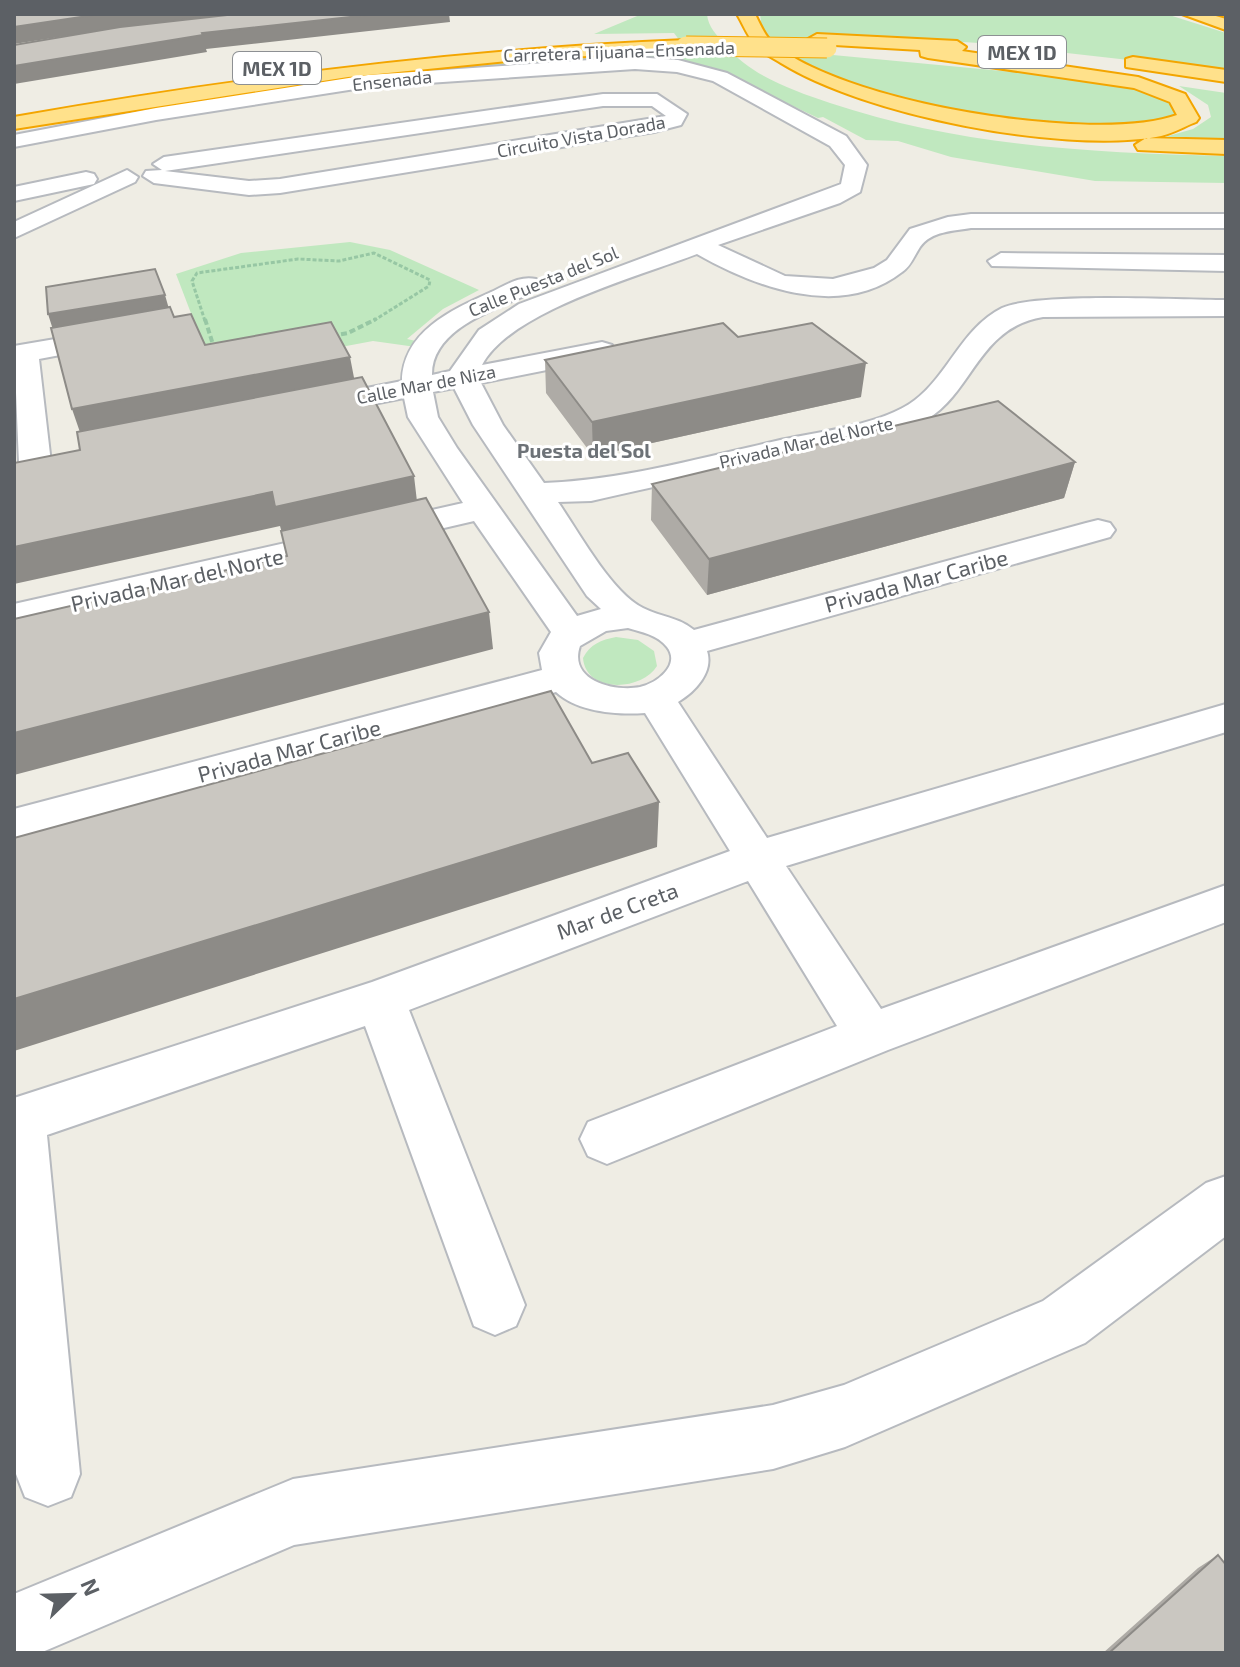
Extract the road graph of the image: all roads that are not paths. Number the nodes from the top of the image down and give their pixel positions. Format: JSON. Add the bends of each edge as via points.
{"nodes":[{"id":1,"x":728,"y":14,"type":"edge"},
{"id":2,"x":746,"y":14,"type":"edge"},
{"id":3,"x":1191,"y":14,"type":"edge"},
{"id":4,"x":1226,"y":25,"type":"edge"},
{"id":5,"x":586,"y":32,"type":"dead end"},
{"id":6,"x":822,"y":44,"type":"junction"},
{"id":7,"x":440,"y":49,"type":"junction"},
{"id":8,"x":684,"y":50,"type":"junction"},
{"id":9,"x":928,"y":52,"type":"junction"},
{"id":10,"x":1226,"y":76,"type":"edge"},
{"id":11,"x":1226,"y":86,"type":"edge"},
{"id":12,"x":23,"y":120,"type":"edge"},
{"id":13,"x":79,"y":120,"type":"junction"},
{"id":14,"x":112,"y":122,"type":"junction"},
{"id":15,"x":14,"y":141,"type":"edge"},
{"id":16,"x":1226,"y":147,"type":"edge"},
{"id":17,"x":149,"y":158,"type":"junction"},
{"id":18,"x":114,"y":162,"type":"junction"},
{"id":19,"x":854,"y":171,"type":"junction"},
{"id":20,"x":14,"y":194,"type":"edge"},
{"id":21,"x":1226,"y":221,"type":"edge"},
{"id":22,"x":14,"y":231,"type":"edge"},
{"id":23,"x":699,"y":245,"type":"junction"},
{"id":24,"x":606,"y":254,"type":"junction"},
{"id":25,"x":1001,"y":261,"type":"dead end"},
{"id":26,"x":1226,"y":263,"type":"edge"},
{"id":27,"x":637,"y":268,"type":"junction"},
{"id":28,"x":1226,"y":308,"type":"edge"},
{"id":29,"x":142,"y":332,"type":"edge"},
{"id":30,"x":623,"y":347,"type":"edge"},
{"id":31,"x":19,"y":354,"type":"edge"},
{"id":32,"x":463,"y":376,"type":"junction"},
{"id":33,"x":417,"y":386,"type":"junction"},
{"id":34,"x":285,"y":412,"type":"edge"},
{"id":35,"x":66,"y":456,"type":"edge"},
{"id":36,"x":24,"y":465,"type":"edge"},
{"id":37,"x":535,"y":493,"type":"junction"},
{"id":38,"x":481,"y":509,"type":"junction"},
{"id":39,"x":1098,"y":530,"type":"dead end"},
{"id":40,"x":14,"y":616,"type":"edge"},
{"id":41,"x":629,"y":616,"type":"junction"},
{"id":42,"x":571,"y":634,"type":"junction"},
{"id":43,"x":688,"y":644,"type":"junction"},
{"id":44,"x":564,"y":677,"type":"junction"},
{"id":45,"x":655,"y":698,"type":"junction"},
{"id":46,"x":1226,"y":718,"type":"edge"},
{"id":47,"x":14,"y":825,"type":"edge"},
{"id":48,"x":759,"y":859,"type":"junction"},
{"id":49,"x":1226,"y":903,"type":"edge"},
{"id":50,"x":380,"y":1000,"type":"junction"},
{"id":51,"x":870,"y":1035,"type":"junction"},
{"id":52,"x":17,"y":1121,"type":"edge"},
{"id":53,"x":607,"y":1139,"type":"dead end"},
{"id":54,"x":1226,"y":1202,"type":"edge"},
{"id":55,"x":495,"y":1305,"type":"dead end"},
{"id":56,"x":48,"y":1474,"type":"dead end"},
{"id":57,"x":14,"y":1629,"type":"edge"}],
"edges":[{"from":1,"to":16,"type":"highway","via":[[737,42],[758,58],[844,99],[911,119],[1031,138]]},
{"from":2,"to":9,"type":"highway","via":[[759,42],[793,65],[872,96],[934,112],[1113,133],[1166,129],[1189,118],[1178,98],[1138,83]]},
{"from":3,"to":4,"type":"highway"},
{"from":5,"to":7,"type":"highway"},
{"from":6,"to":8,"type":"highway","name":"Carretera Tijuana–Ensenada","number":"MEX 1D","bridge":true},
{"from":6,"to":9,"type":"highway","name":"Carretera Tijuana–Ensenada","number":"MEX 1D"},
{"from":6,"to":10,"type":"highway","name":"Carretera Tijuana–Ensenada","number":"MEX 1D","via":[[1041,53]]},
{"from":7,"to":8,"type":"highway","name":"Carretera Tijuana–Ensenada","number":"MEX 1D"},
{"from":7,"to":12,"type":"highway","name":"Carretera Tijuana–Ensenada","number":"MEX 1D","via":[[228,75]]},
{"from":8,"to":13,"type":"highway","name":"Carretera Tijuana–Ensenada","number":"MEX 1D","via":[[554,51],[402,63],[249,83]]},
{"from":8,"to":14,"type":"street","name":"Ensenada","via":[[578,65],[368,81]]},
{"from":8,"to":19,"type":"street","via":[[720,77],[838,141],[856,165]]},
{"from":9,"to":11,"type":"highway","name":"Carretera Tijuana–Ensenada","number":"MEX 1D"},
{"from":12,"to":13,"type":"highway"},
{"from":13,"to":14,"type":"street","name":"Ensenada"},
{"from":13,"to":15,"type":"street","name":"Ensenada"},
{"from":13,"to":18,"type":"street"},
{"from":14,"to":17,"type":"street"},
{"from":17,"to":17,"type":"street","name":"Circuito Vista Dorada","via":[[249,188],[280,186],[654,126],[674,121],[677,114],[657,100],[603,100]]},
{"from":17,"to":18,"type":"street"},
{"from":17,"to":18,"type":"street"},
{"from":18,"to":20,"type":"street"},
{"from":18,"to":22,"type":"street"},
{"from":19,"to":23,"type":"street","name":"Calle Puesta del Sol","via":[[852,187],[832,198]]},
{"from":19,"to":24,"type":"street","name":"Calle Puesta del Sol"},
{"from":21,"to":23,"type":"street","via":[[950,224],[915,237],[899,263],[876,278],[839,286],[767,279]]},
{"from":23,"to":27,"type":"street","name":"Calle Puesta del Sol"},
{"from":24,"to":27,"type":"street"},
{"from":24,"to":33,"type":"street","name":"Calle Puesta del Sol","via":[[450,321],[424,350],[417,365]]},
{"from":25,"to":26,"type":"street"},
{"from":27,"to":32,"type":"street","name":"Calle Puesta del Sol","via":[[502,324],[481,341]]},
{"from":28,"to":37,"type":"street","name":"Privada Mar del Norte","via":[[1043,309],[1012,314],[987,332],[927,406],[908,417],[591,491]]},
{"from":29,"to":31,"type":"street"},
{"from":30,"to":32,"type":"street","name":"Calle Mar de Niza"},
{"from":31,"to":36,"type":"street"},
{"from":32,"to":33,"type":"street","name":"Calle Mar de Niza"},
{"from":32,"to":37,"type":"street","via":[[488,425]]},
{"from":33,"to":34,"type":"street","name":"Calle Mar de Niza"},
{"from":33,"to":38,"type":"street","name":"Calle Puesta del Sol","via":[[423,417]]},
{"from":35,"to":36,"type":"street"},
{"from":37,"to":41,"type":"street","via":[[600,588]]},
{"from":38,"to":40,"type":"street","name":"Privada Mar del Norte"},
{"from":38,"to":42,"type":"street","name":"Calle Puesta del Sol"},
{"from":39,"to":43,"type":"street","name":"Privada Mar Caribe"},
{"from":41,"to":42,"type":"street","via":[[596,620]]},
{"from":41,"to":43,"type":"street","via":[[653,620]]},
{"from":42,"to":44,"type":"street","via":[[558,662]]},
{"from":43,"to":45,"type":"street","via":[[688,674]]},
{"from":44,"to":45,"type":"street","via":[[579,691],[602,700],[630,703]]},
{"from":44,"to":47,"type":"street","name":"Privada Mar Caribe"},
{"from":45,"to":48,"type":"street"},
{"from":46,"to":48,"type":"street","name":"Mar de Creta"},
{"from":48,"to":50,"type":"street","name":"Mar de Creta"},
{"from":48,"to":51,"type":"street"},
{"from":49,"to":51,"type":"street"},
{"from":50,"to":52,"type":"street","name":"Mar de Creta"},
{"from":50,"to":55,"type":"street"},
{"from":51,"to":53,"type":"street"},
{"from":52,"to":56,"type":"street"},
{"from":54,"to":57,"type":"street","via":[[1064,1322],[845,1416],[773,1437],[293,1512]]}]}
